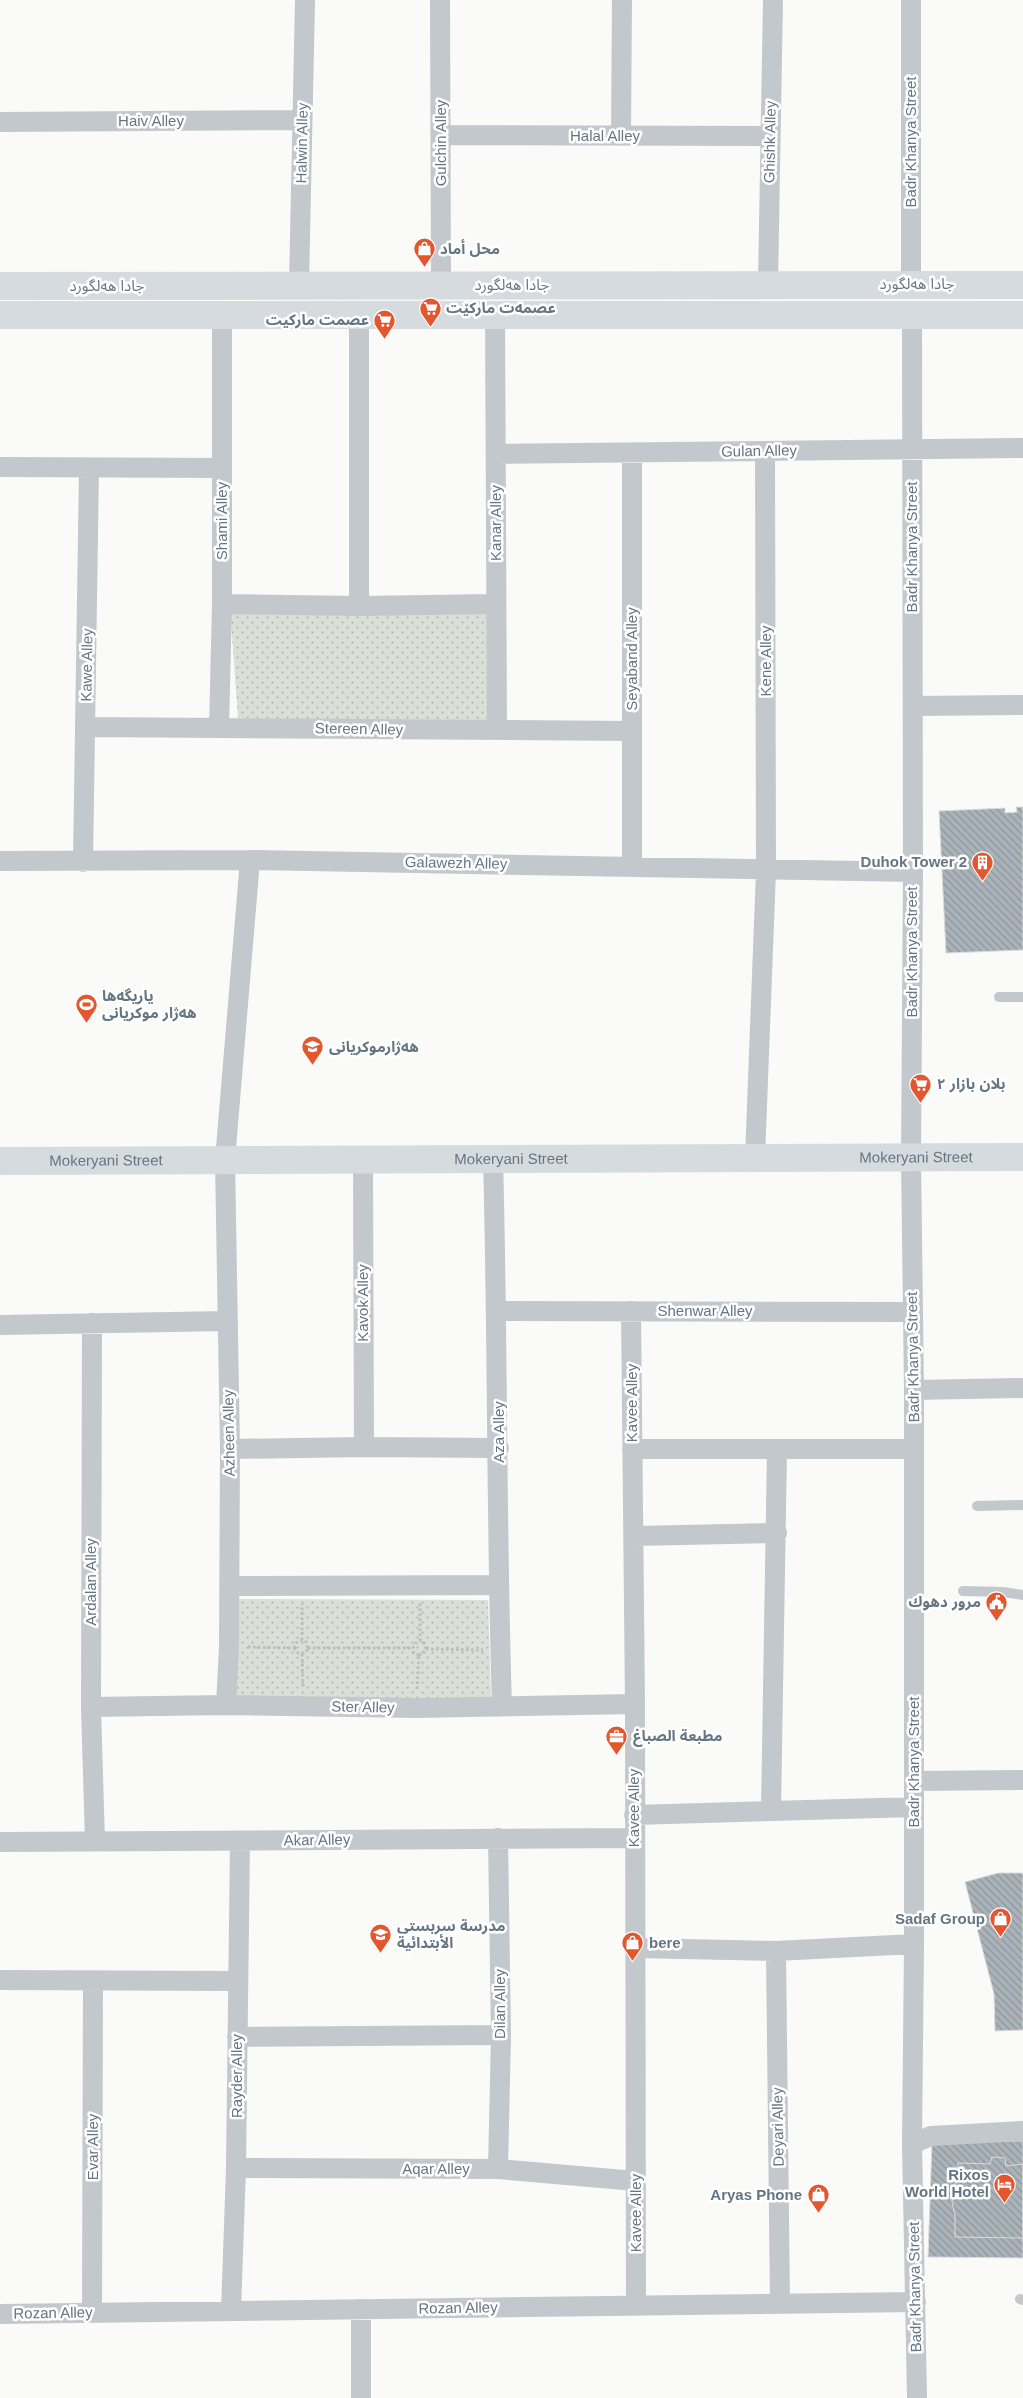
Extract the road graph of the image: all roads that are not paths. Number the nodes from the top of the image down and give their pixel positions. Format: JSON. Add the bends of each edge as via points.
{"nodes":[{"id":1,"x":305,"y":0,"type":"edge"},
{"id":2,"x":440,"y":0,"type":"edge"},
{"id":3,"x":622,"y":0,"type":"edge"},
{"id":4,"x":773,"y":0,"type":"edge"},
{"id":5,"x":911,"y":0,"type":"edge"},
{"id":6,"x":302,"y":120,"type":"junction"},
{"id":7,"x":0,"y":122,"type":"edge"},
{"id":8,"x":441,"y":135,"type":"junction"},
{"id":9,"x":621,"y":136,"type":"junction"},
{"id":10,"x":769,"y":136,"type":"junction"},
{"id":11,"x":768,"y":284,"type":"junction"},
{"id":12,"x":912,"y":284,"type":"junction"},
{"id":13,"x":299,"y":285,"type":"junction"},
{"id":14,"x":441,"y":285,"type":"junction"},
{"id":15,"x":1023,"y":285,"type":"edge"},
{"id":16,"x":0,"y":286,"type":"edge"},
{"id":17,"x":0,"y":315,"type":"edge"},
{"id":18,"x":222,"y":315,"type":"junction"},
{"id":19,"x":359,"y":315,"type":"junction"},
{"id":20,"x":495,"y":315,"type":"junction"},
{"id":21,"x":912,"y":315,"type":"junction"},
{"id":22,"x":1023,"y":315,"type":"edge"},
{"id":23,"x":1023,"y":448,"type":"edge"},
{"id":24,"x":912,"y":450,"type":"junction"},
{"id":25,"x":765,"y":451,"type":"junction"},
{"id":26,"x":632,"y":453,"type":"junction"},
{"id":27,"x":496,"y":454,"type":"junction"},
{"id":28,"x":0,"y":467,"type":"edge"},
{"id":29,"x":89,"y":468,"type":"junction"},
{"id":30,"x":222,"y":468,"type":"junction"},
{"id":31,"x":222,"y":604,"type":"junction"},
{"id":32,"x":496,"y":604,"type":"junction"},
{"id":33,"x":359,"y":606,"type":"junction"},
{"id":34,"x":1023,"y":705,"type":"edge"},
{"id":35,"x":913,"y":706,"type":"junction"},
{"id":36,"x":86,"y":727,"type":"junction"},
{"id":37,"x":219,"y":728,"type":"junction"},
{"id":38,"x":497,"y":730,"type":"junction"},
{"id":39,"x":631,"y":731,"type":"junction"},
{"id":40,"x":250,"y":860,"type":"junction"},
{"id":41,"x":0,"y":861,"type":"edge"},
{"id":42,"x":83,"y":862,"type":"junction"},
{"id":43,"x":632,"y":866,"type":"junction"},
{"id":44,"x":766,"y":870,"type":"junction"},
{"id":45,"x":913,"y":872,"type":"junction"},
{"id":46,"x":999,"y":997,"type":"dead end"},
{"id":47,"x":1023,"y":997,"type":"edge"},
{"id":48,"x":1023,"y":1157,"type":"edge"},
{"id":49,"x":493,"y":1158,"type":"junction"},
{"id":50,"x":755,"y":1158,"type":"junction"},
{"id":51,"x":911,"y":1158,"type":"junction"},
{"id":52,"x":225,"y":1160,"type":"junction"},
{"id":53,"x":362,"y":1160,"type":"junction"},
{"id":54,"x":0,"y":1161,"type":"edge"},
{"id":55,"x":497,"y":1311,"type":"junction"},
{"id":56,"x":631,"y":1311,"type":"junction"},
{"id":57,"x":912,"y":1312,"type":"junction"},
{"id":58,"x":228,"y":1321,"type":"junction"},
{"id":59,"x":92,"y":1323,"type":"junction"},
{"id":60,"x":0,"y":1325,"type":"edge"},
{"id":61,"x":1023,"y":1388,"type":"edge"},
{"id":62,"x":914,"y":1390,"type":"junction"},
{"id":63,"x":364,"y":1447,"type":"junction"},
{"id":64,"x":499,"y":1448,"type":"junction"},
{"id":65,"x":230,"y":1449,"type":"junction"},
{"id":66,"x":632,"y":1449,"type":"junction"},
{"id":67,"x":777,"y":1449,"type":"junction"},
{"id":68,"x":913,"y":1449,"type":"junction"},
{"id":69,"x":1023,"y":1505,"type":"edge"},
{"id":70,"x":977,"y":1506,"type":"dead end"},
{"id":71,"x":777,"y":1533,"type":"junction"},
{"id":72,"x":634,"y":1536,"type":"junction"},
{"id":73,"x":498,"y":1585,"type":"junction"},
{"id":74,"x":229,"y":1586,"type":"junction"},
{"id":75,"x":963,"y":1591,"type":"dead end"},
{"id":76,"x":1023,"y":1595,"type":"edge"},
{"id":77,"x":635,"y":1704,"type":"junction"},
{"id":78,"x":226,"y":1706,"type":"junction"},
{"id":79,"x":502,"y":1706,"type":"junction"},
{"id":80,"x":91,"y":1707,"type":"junction"},
{"id":81,"x":1023,"y":1780,"type":"edge"},
{"id":82,"x":914,"y":1781,"type":"junction"},
{"id":83,"x":914,"y":1807,"type":"junction"},
{"id":84,"x":771,"y":1811,"type":"junction"},
{"id":85,"x":634,"y":1814,"type":"junction"},
{"id":86,"x":498,"y":1838,"type":"junction"},
{"id":87,"x":634,"y":1838,"type":"junction"},
{"id":88,"x":240,"y":1841,"type":"junction"},
{"id":89,"x":0,"y":1842,"type":"edge"},
{"id":90,"x":95,"y":1842,"type":"junction"},
{"id":91,"x":914,"y":1944,"type":"junction"},
{"id":92,"x":635,"y":1948,"type":"junction"},
{"id":93,"x":776,"y":1951,"type":"junction"},
{"id":94,"x":0,"y":1980,"type":"edge"},
{"id":95,"x":93,"y":1980,"type":"junction"},
{"id":96,"x":237,"y":1981,"type":"junction"},
{"id":97,"x":500,"y":2035,"type":"junction"},
{"id":98,"x":237,"y":2038,"type":"junction"},
{"id":99,"x":1023,"y":2131,"type":"edge"},
{"id":100,"x":912,"y":2144,"type":"junction"},
{"id":101,"x":236,"y":2168,"type":"junction"},
{"id":102,"x":498,"y":2169,"type":"junction"},
{"id":103,"x":636,"y":2181,"type":"junction"},
{"id":104,"x":916,"y":2302,"type":"junction"},
{"id":105,"x":780,"y":2304,"type":"junction"},
{"id":106,"x":636,"y":2306,"type":"junction"},
{"id":107,"x":361,"y":2309,"type":"junction"},
{"id":108,"x":231,"y":2311,"type":"junction"},
{"id":109,"x":92,"y":2313,"type":"junction"},
{"id":110,"x":0,"y":2314,"type":"edge"},
{"id":111,"x":361,"y":2398,"type":"edge"},
{"id":112,"x":917,"y":2398,"type":"edge"}],
"edges":[{"from":1,"to":6,"type":"street","name":"Halwin Alley"},
{"from":2,"to":8,"type":"street","name":"Gulchin Alley"},
{"from":3,"to":9,"type":"street"},
{"from":4,"to":10,"type":"street","name":"Ghishk Alley"},
{"from":5,"to":12,"type":"street","name":"Badr Khanya Street"},
{"from":6,"to":7,"type":"street","name":"Haiv Alley"},
{"from":6,"to":13,"type":"street","name":"Halwin Alley"},
{"from":8,"to":9,"type":"street","name":"Halal Alley"},
{"from":8,"to":14,"type":"street","name":"Gulchin Alley"},
{"from":9,"to":10,"type":"street","name":"Halal Alley"},
{"from":10,"to":11,"type":"street","name":"Ghishk Alley"},
{"from":11,"to":12,"type":"street","name":"جادا هەلگورد"},
{"from":11,"to":14,"type":"street","name":"جادا هەلگورد"},
{"from":12,"to":15,"type":"street","name":"جادا هەلگورد"},
{"from":12,"to":21,"type":"street"},
{"from":13,"to":14,"type":"street","name":"جادا هەلگورد"},
{"from":13,"to":16,"type":"street","name":"جادا هەلگورد"},
{"from":17,"to":18,"type":"street","name":"جادا هەلگورد"},
{"from":18,"to":19,"type":"street","name":"جادا هەلگورد"},
{"from":18,"to":30,"type":"street","name":"Shami Alley"},
{"from":19,"to":20,"type":"street","name":"جادا هەلگورد"},
{"from":19,"to":33,"type":"street"},
{"from":20,"to":21,"type":"street","name":"جادا هەلگورد"},
{"from":20,"to":27,"type":"street","name":"Kanar Alley"},
{"from":21,"to":22,"type":"street","name":"جادا هەلگورد"},
{"from":21,"to":24,"type":"street","name":"Badr Khanya Street"},
{"from":23,"to":24,"type":"street","name":"Gulan Alley"},
{"from":24,"to":25,"type":"street","name":"Gulan Alley"},
{"from":24,"to":35,"type":"street","name":"Badr Khanya Street"},
{"from":25,"to":26,"type":"street","name":"Gulan Alley"},
{"from":25,"to":44,"type":"street","name":"Kene Alley"},
{"from":26,"to":27,"type":"street","name":"Gulan Alley"},
{"from":26,"to":39,"type":"street","name":"Seyaband Alley"},
{"from":27,"to":32,"type":"street","name":"Kanar Alley"},
{"from":28,"to":29,"type":"street"},
{"from":29,"to":30,"type":"street"},
{"from":29,"to":36,"type":"street","name":"Kawe Alley"},
{"from":30,"to":31,"type":"street","name":"Shami Alley"},
{"from":31,"to":33,"type":"street"},
{"from":31,"to":37,"type":"street","name":"Shami Alley"},
{"from":32,"to":33,"type":"street"},
{"from":32,"to":38,"type":"street","name":"Kanar Alley"},
{"from":34,"to":35,"type":"street"},
{"from":35,"to":45,"type":"street","name":"Badr Khanya Street"},
{"from":36,"to":37,"type":"street","name":"Stereen Alley"},
{"from":36,"to":42,"type":"street","name":"Kawe Alley"},
{"from":37,"to":38,"type":"street","name":"Stereen Alley"},
{"from":38,"to":39,"type":"street","name":"Stereen Alley"},
{"from":39,"to":43,"type":"street","name":"Seyaband Alley"},
{"from":40,"to":42,"type":"street","name":"Galawezh Alley"},
{"from":40,"to":43,"type":"street","name":"Galawezh Alley"},
{"from":40,"to":52,"type":"street","name":"Azheen Alley"},
{"from":41,"to":42,"type":"street","name":"Galawezh Alley"},
{"from":43,"to":44,"type":"street","name":"Galawezh Alley"},
{"from":44,"to":45,"type":"street","name":"Galawezh Alley"},
{"from":44,"to":50,"type":"street","name":"Kene Alley"},
{"from":45,"to":51,"type":"street","name":"Badr Khanya Street"},
{"from":46,"to":47,"type":"lane"},
{"from":48,"to":51,"type":"street","name":"Mokeryani Street"},
{"from":49,"to":50,"type":"street","name":"Mokeryani Street"},
{"from":49,"to":53,"type":"street","name":"Mokeryani Street"},
{"from":49,"to":55,"type":"street","name":"Aza Alley"},
{"from":50,"to":51,"type":"street","name":"Mokeryani Street"},
{"from":51,"to":57,"type":"street","name":"Badr Khanya Street"},
{"from":52,"to":53,"type":"street","name":"Mokeryani Street"},
{"from":52,"to":54,"type":"street","name":"Mokeryani Street"},
{"from":52,"to":58,"type":"street","name":"Azheen Alley"},
{"from":53,"to":63,"type":"street","name":"Kavok Alley"},
{"from":55,"to":56,"type":"street","name":"Shenwar Alley"},
{"from":55,"to":64,"type":"street","name":"Aza Alley"},
{"from":56,"to":57,"type":"street","name":"Shenwar Alley"},
{"from":56,"to":66,"type":"street","name":"Kavee Alley"},
{"from":57,"to":62,"type":"street","name":"Badr Khanya Street"},
{"from":58,"to":59,"type":"street"},
{"from":58,"to":65,"type":"street","name":"Azheen Alley"},
{"from":59,"to":60,"type":"street"},
{"from":59,"to":80,"type":"street","name":"Ardalan Alley"},
{"from":61,"to":62,"type":"street"},
{"from":62,"to":68,"type":"street","name":"Badr Khanya Street"},
{"from":63,"to":64,"type":"street"},
{"from":63,"to":65,"type":"street"},
{"from":64,"to":73,"type":"street","name":"Aza Alley"},
{"from":65,"to":74,"type":"street","name":"Azheen Alley"},
{"from":66,"to":67,"type":"street"},
{"from":66,"to":72,"type":"street","name":"Kavee Alley"},
{"from":67,"to":68,"type":"street"},
{"from":67,"to":71,"type":"street"},
{"from":68,"to":82,"type":"street","name":"Badr Khanya Street"},
{"from":69,"to":70,"type":"lane"},
{"from":71,"to":72,"type":"street"},
{"from":71,"to":84,"type":"street"},
{"from":72,"to":77,"type":"street","name":"Kavee Alley"},
{"from":73,"to":74,"type":"street"},
{"from":73,"to":79,"type":"street","name":"Aza Alley"},
{"from":74,"to":78,"type":"street","name":"Azheen Alley","via":[[230,1647]]},
{"from":75,"to":76,"type":"lane"},
{"from":77,"to":79,"type":"street","name":"Ster Alley"},
{"from":77,"to":85,"type":"street","name":"Kavee Alley"},
{"from":78,"to":79,"type":"street","name":"Ster Alley"},
{"from":78,"to":80,"type":"street","name":"Ster Alley"},
{"from":80,"to":90,"type":"street","name":"Ardalan Alley"},
{"from":81,"to":82,"type":"street"},
{"from":82,"to":83,"type":"street","name":"Badr Khanya Street"},
{"from":83,"to":84,"type":"street"},
{"from":83,"to":91,"type":"street","name":"Badr Khanya Street"},
{"from":84,"to":85,"type":"street"},
{"from":85,"to":87,"type":"street","name":"Kavee Alley"},
{"from":86,"to":87,"type":"street","name":"Akar Alley"},
{"from":86,"to":88,"type":"street","name":"Akar Alley"},
{"from":86,"to":97,"type":"street","name":"Dilan Alley"},
{"from":87,"to":92,"type":"street","name":"Kavee Alley"},
{"from":88,"to":90,"type":"street","name":"Akar Alley"},
{"from":88,"to":96,"type":"street","name":"Rayder Alley"},
{"from":89,"to":90,"type":"street","name":"Akar Alley"},
{"from":91,"to":93,"type":"street"},
{"from":91,"to":100,"type":"street","name":"Badr Khanya Street"},
{"from":92,"to":93,"type":"street"},
{"from":92,"to":103,"type":"street","name":"Kavee Alley"},
{"from":93,"to":105,"type":"street","name":"Deyari Alley"},
{"from":94,"to":95,"type":"street"},
{"from":95,"to":96,"type":"street"},
{"from":95,"to":109,"type":"street","name":"Evar Alley"},
{"from":96,"to":98,"type":"street","name":"Rayder Alley"},
{"from":97,"to":98,"type":"street"},
{"from":97,"to":102,"type":"street","name":"Dilan Alley"},
{"from":98,"to":101,"type":"street","name":"Rayder Alley"},
{"from":99,"to":100,"type":"street","via":[[931,2136]]},
{"from":100,"to":104,"type":"street","name":"Badr Khanya Street"},
{"from":101,"to":102,"type":"street","name":"Aqar Alley"},
{"from":101,"to":108,"type":"street","name":"Rayder Alley"},
{"from":102,"to":103,"type":"street","name":"Aqar Alley"},
{"from":103,"to":106,"type":"street","name":"Kavee Alley"},
{"from":104,"to":105,"type":"street","name":"Rozan Alley"},
{"from":104,"to":112,"type":"street","name":"Badr Khanya Street"},
{"from":105,"to":106,"type":"street","name":"Rozan Alley"},
{"from":106,"to":107,"type":"street","name":"Rozan Alley"},
{"from":107,"to":108,"type":"street","name":"Rozan Alley"},
{"from":107,"to":111,"type":"street"},
{"from":108,"to":109,"type":"street","name":"Rozan Alley"},
{"from":109,"to":110,"type":"street","name":"Rozan Alley"}]}
